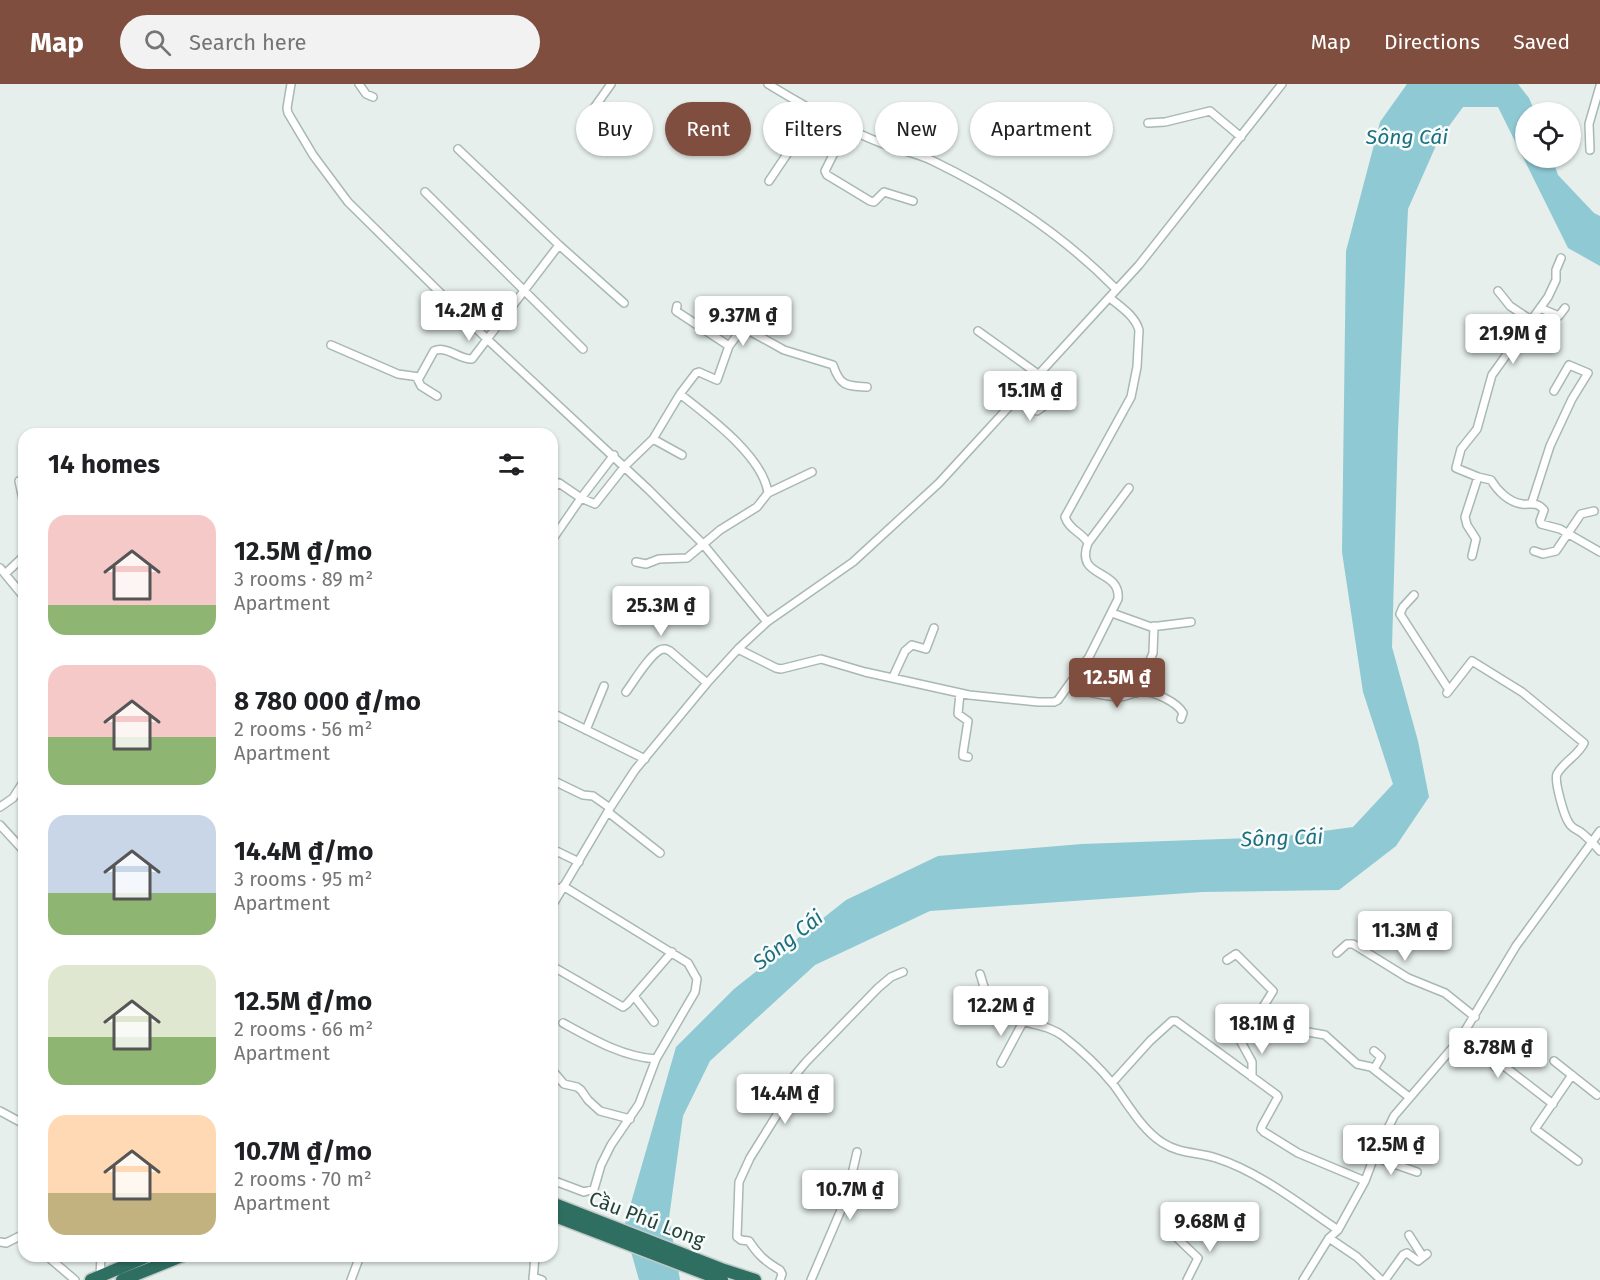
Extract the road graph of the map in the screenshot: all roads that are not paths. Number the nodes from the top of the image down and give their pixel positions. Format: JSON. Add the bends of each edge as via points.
{"nodes":[{"id":1,"x":291,"y":84,"type":"edge"},
{"id":2,"x":359,"y":84,"type":"edge"},
{"id":3,"x":611,"y":84,"type":"edge"},
{"id":4,"x":768,"y":84,"type":"edge"},
{"id":5,"x":1279,"y":85,"type":"edge"},
{"id":6,"x":1600,"y":86,"type":"edge"},
{"id":7,"x":373,"y":97,"type":"dead end"},
{"id":8,"x":598,"y":102,"type":"edge"},
{"id":9,"x":800,"y":102,"type":"edge"},
{"id":10,"x":1148,"y":123,"type":"dead end"},
{"id":11,"x":863,"y":135,"type":"edge"},
{"id":12,"x":1241,"y":137,"type":"junction"},
{"id":13,"x":458,"y":149,"type":"dead end"},
{"id":14,"x":1590,"y":150,"type":"dead end"},
{"id":15,"x":786,"y":156,"type":"edge"},
{"id":16,"x":832,"y":156,"type":"edge"},
{"id":17,"x":769,"y":181,"type":"dead end"},
{"id":18,"x":425,"y":192,"type":"dead end"},
{"id":19,"x":913,"y":201,"type":"dead end"},
{"id":20,"x":559,"y":245,"type":"junction"},
{"id":21,"x":1561,"y":258,"type":"dead end"},
{"id":22,"x":1116,"y":289,"type":"junction"},
{"id":23,"x":524,"y":290,"type":"junction"},
{"id":24,"x":1498,"y":291,"type":"dead end"},
{"id":25,"x":1110,"y":298,"type":"junction"},
{"id":26,"x":624,"y":303,"type":"dead end"},
{"id":27,"x":677,"y":306,"type":"dead end"},
{"id":28,"x":1540,"y":308,"type":"junction"},
{"id":29,"x":1565,"y":308,"type":"dead end"},
{"id":30,"x":1531,"y":320,"type":"junction"},
{"id":31,"x":978,"y":331,"type":"dead end"},
{"id":32,"x":487,"y":339,"type":"junction"},
{"id":33,"x":331,"y":345,"type":"dead end"},
{"id":34,"x":729,"y":346,"type":"junction"},
{"id":35,"x":583,"y":349,"type":"dead end"},
{"id":36,"x":1038,"y":374,"type":"junction"},
{"id":37,"x":418,"y":377,"type":"junction"},
{"id":38,"x":867,"y":387,"type":"dead end"},
{"id":39,"x":1554,"y":391,"type":"dead end"},
{"id":40,"x":680,"y":394,"type":"junction"},
{"id":41,"x":437,"y":396,"type":"dead end"},
{"id":42,"x":1014,"y":401,"type":"junction"},
{"id":43,"x":1044,"y":406,"type":"dead end"},
{"id":44,"x":653,"y":439,"type":"junction"},
{"id":45,"x":614,"y":455,"type":"junction"},
{"id":46,"x":682,"y":455,"type":"dead end"},
{"id":47,"x":625,"y":466,"type":"junction"},
{"id":48,"x":812,"y":472,"type":"dead end"},
{"id":49,"x":1479,"y":477,"type":"junction"},
{"id":50,"x":558,"y":483,"type":"edge"},
{"id":51,"x":1130,"y":488,"type":"dead end"},
{"id":52,"x":768,"y":493,"type":"junction"},
{"id":53,"x":581,"y":498,"type":"junction"},
{"id":54,"x":1532,"y":502,"type":"junction"},
{"id":55,"x":1594,"y":511,"type":"dead end"},
{"id":56,"x":558,"y":531,"type":"edge"},
{"id":57,"x":1566,"y":533,"type":"junction"},
{"id":58,"x":1088,"y":543,"type":"junction"},
{"id":59,"x":703,"y":544,"type":"junction"},
{"id":60,"x":1534,"y":551,"type":"dead end"},
{"id":61,"x":1600,"y":552,"type":"edge"},
{"id":62,"x":1472,"y":556,"type":"dead end"},
{"id":63,"x":18,"y":560,"type":"edge"},
{"id":64,"x":636,"y":562,"type":"dead end"},
{"id":65,"x":2,"y":571,"type":"edge"},
{"id":66,"x":18,"y":590,"type":"edge"},
{"id":67,"x":1414,"y":595,"type":"dead end"},
{"id":68,"x":1112,"y":613,"type":"junction"},
{"id":69,"x":767,"y":622,"type":"junction"},
{"id":70,"x":1191,"y":622,"type":"dead end"},
{"id":71,"x":1154,"y":626,"type":"junction"},
{"id":72,"x":934,"y":628,"type":"dead end"},
{"id":73,"x":738,"y":649,"type":"junction"},
{"id":74,"x":893,"y":678,"type":"junction"},
{"id":75,"x":707,"y":683,"type":"junction"},
{"id":76,"x":1069,"y":685,"type":"junction"},
{"id":77,"x":604,"y":686,"type":"dead end"},
{"id":78,"x":626,"y":692,"type":"dead end"},
{"id":79,"x":960,"y":693,"type":"junction"},
{"id":80,"x":1136,"y":693,"type":"junction"},
{"id":81,"x":558,"y":716,"type":"edge"},
{"id":82,"x":1181,"y":719,"type":"dead end"},
{"id":83,"x":586,"y":730,"type":"junction"},
{"id":84,"x":968,"y":758,"type":"dead end"},
{"id":85,"x":645,"y":759,"type":"junction"},
{"id":86,"x":558,"y":783,"type":"edge"},
{"id":87,"x":18,"y":790,"type":"edge"},
{"id":88,"x":0,"y":807,"type":"edge"},
{"id":89,"x":609,"y":810,"type":"junction"},
{"id":90,"x":0,"y":825,"type":"edge"},
{"id":91,"x":1600,"y":831,"type":"edge"},
{"id":92,"x":1592,"y":842,"type":"junction"},
{"id":93,"x":18,"y":844,"type":"edge"},
{"id":94,"x":1600,"y":851,"type":"edge"},
{"id":95,"x":558,"y":852,"type":"edge"},
{"id":96,"x":660,"y":853,"type":"dead end"},
{"id":97,"x":579,"y":862,"type":"junction"},
{"id":98,"x":558,"y":887,"type":"edge"},
{"id":99,"x":562,"y":888,"type":"junction"},
{"id":100,"x":558,"y":895,"type":"edge"},
{"id":101,"x":672,"y":952,"type":"junction"},
{"id":102,"x":1337,"y":953,"type":"dead end"},
{"id":103,"x":1227,"y":960,"type":"dead end"},
{"id":104,"x":558,"y":969,"type":"edge"},
{"id":105,"x":903,"y":972,"type":"dead end"},
{"id":106,"x":980,"y":974,"type":"dead end"},
{"id":107,"x":634,"y":996,"type":"junction"},
{"id":108,"x":1475,"y":1017,"type":"junction"},
{"id":109,"x":654,"y":1022,"type":"dead end"},
{"id":110,"x":1023,"y":1022,"type":"junction"},
{"id":111,"x":564,"y":1023,"type":"dead end"},
{"id":112,"x":1464,"y":1032,"type":"junction"},
{"id":113,"x":1240,"y":1040,"type":"dead end"},
{"id":114,"x":1374,"y":1051,"type":"dead end"},
{"id":115,"x":656,"y":1059,"type":"junction"},
{"id":116,"x":1554,"y":1061,"type":"dead end"},
{"id":117,"x":1001,"y":1063,"type":"dead end"},
{"id":118,"x":1374,"y":1069,"type":"junction"},
{"id":119,"x":1572,"y":1076,"type":"junction"},
{"id":120,"x":558,"y":1077,"type":"edge"},
{"id":121,"x":1252,"y":1077,"type":"junction"},
{"id":122,"x":1112,"y":1083,"type":"junction"},
{"id":123,"x":1597,"y":1095,"type":"dead end"},
{"id":124,"x":1409,"y":1097,"type":"junction"},
{"id":125,"x":1552,"y":1104,"type":"junction"},
{"id":126,"x":0,"y":1111,"type":"edge"},
{"id":127,"x":630,"y":1119,"type":"junction"},
{"id":128,"x":18,"y":1121,"type":"edge"},
{"id":129,"x":857,"y":1152,"type":"dead end"},
{"id":130,"x":1374,"y":1156,"type":"junction"},
{"id":131,"x":1578,"y":1161,"type":"dead end"},
{"id":132,"x":1417,"y":1172,"type":"dead end"},
{"id":133,"x":1365,"y":1181,"type":"junction"},
{"id":134,"x":558,"y":1182,"type":"edge"},
{"id":135,"x":558,"y":1211,"type":"edge"},
{"id":136,"x":1338,"y":1230,"type":"junction"},
{"id":137,"x":1409,"y":1235,"type":"dead end"},
{"id":138,"x":18,"y":1237,"type":"edge"},
{"id":139,"x":1176,"y":1237,"type":"dead end"},
{"id":140,"x":1329,"y":1238,"type":"junction"},
{"id":141,"x":0,"y":1242,"type":"edge"},
{"id":142,"x":54,"y":1262,"type":"edge"},
{"id":143,"x":100,"y":1262,"type":"edge"},
{"id":144,"x":135,"y":1262,"type":"edge"},
{"id":145,"x":167,"y":1262,"type":"edge"},
{"id":146,"x":358,"y":1262,"type":"edge"},
{"id":147,"x":534,"y":1262,"type":"edge"},
{"id":148,"x":722,"y":1277,"type":"edge"},
{"id":149,"x":533,"y":1278,"type":"edge"},
{"id":150,"x":97,"y":1279,"type":"edge"},
{"id":151,"x":75,"y":1280,"type":"edge"},
{"id":152,"x":122,"y":1280,"type":"edge"},
{"id":153,"x":351,"y":1280,"type":"edge"},
{"id":154,"x":542,"y":1280,"type":"edge"},
{"id":155,"x":755,"y":1280,"type":"edge"},
{"id":156,"x":780,"y":1280,"type":"edge"},
{"id":157,"x":811,"y":1280,"type":"edge"},
{"id":158,"x":1186,"y":1280,"type":"edge"},
{"id":159,"x":1303,"y":1280,"type":"edge"},
{"id":160,"x":1383,"y":1280,"type":"edge"}],
"edges":[{"from":1,"to":32,"type":"street","via":[[288,113],[348,202]]},
{"from":2,"to":7,"type":"street"},
{"from":3,"to":8,"type":"street"},
{"from":4,"to":9,"type":"street"},
{"from":5,"to":12,"type":"street"},
{"from":6,"to":14,"type":"street","via":[[1589,124]]},
{"from":10,"to":12,"type":"street","via":[[1210,111]]},
{"from":11,"to":22,"type":"street","via":[[931,160],[1027,214],[1065,241]]},
{"from":12,"to":22,"type":"street"},
{"from":13,"to":20,"type":"street"},
{"from":15,"to":17,"type":"street"},
{"from":16,"to":19,"type":"street","via":[[826,176],[870,201],[874,202],[884,192]]},
{"from":18,"to":23,"type":"street"},
{"from":20,"to":23,"type":"street"},
{"from":20,"to":26,"type":"street"},
{"from":21,"to":28,"type":"street","via":[[1553,288]]},
{"from":22,"to":25,"type":"street"},
{"from":23,"to":32,"type":"street"},
{"from":23,"to":35,"type":"street"},
{"from":24,"to":30,"type":"street","via":[[1510,306]]},
{"from":25,"to":36,"type":"street"},
{"from":25,"to":58,"type":"street","via":[[1138,325],[1137,367],[1131,397],[1065,517]]},
{"from":27,"to":34,"type":"street","via":[[676,312]]},
{"from":28,"to":29,"type":"street","via":[[1559,316]]},
{"from":28,"to":30,"type":"street"},
{"from":30,"to":49,"type":"street","via":[[1492,375],[1477,429],[1461,449],[1455,465]]},
{"from":31,"to":36,"type":"street"},
{"from":32,"to":37,"type":"street","via":[[470,360],[437,349]]},
{"from":32,"to":45,"type":"street"},
{"from":33,"to":37,"type":"street","via":[[398,374]]},
{"from":34,"to":38,"type":"street","via":[[746,329],[784,350],[833,365],[837,377],[845,384]]},
{"from":34,"to":40,"type":"street","via":[[717,380],[698,372]]},
{"from":36,"to":42,"type":"street"},
{"from":37,"to":41,"type":"street","via":[[418,384]]},
{"from":39,"to":54,"type":"street","via":[[1569,365],[1588,374],[1550,446]]},
{"from":40,"to":44,"type":"street"},
{"from":40,"to":52,"type":"street","via":[[723,429],[750,458],[765,480]]},
{"from":42,"to":43,"type":"street","via":[[1037,411]]},
{"from":42,"to":69,"type":"street","via":[[939,483],[853,562]]},
{"from":44,"to":46,"type":"street"},
{"from":44,"to":47,"type":"street"},
{"from":45,"to":47,"type":"street"},
{"from":45,"to":53,"type":"street"},
{"from":47,"to":53,"type":"street","via":[[595,504]]},
{"from":47,"to":59,"type":"street"},
{"from":48,"to":52,"type":"street"},
{"from":49,"to":54,"type":"street","via":[[1491,480],[1499,492],[1517,503]]},
{"from":49,"to":62,"type":"street","via":[[1465,517],[1476,539]]},
{"from":50,"to":53,"type":"street"},
{"from":51,"to":58,"type":"street"},
{"from":52,"to":59,"type":"street","via":[[757,507]]},
{"from":53,"to":56,"type":"street"},
{"from":54,"to":57,"type":"street","via":[[1543,508],[1540,523]]},
{"from":55,"to":57,"type":"street","via":[[1581,514]]},
{"from":57,"to":60,"type":"street","via":[[1556,551]]},
{"from":57,"to":61,"type":"street"},
{"from":58,"to":68,"type":"street","via":[[1084,558],[1087,564],[1110,579],[1119,592]]},
{"from":59,"to":64,"type":"street","via":[[684,560]]},
{"from":59,"to":69,"type":"street"},
{"from":63,"to":65,"type":"street"},
{"from":65,"to":66,"type":"street"},
{"from":67,"to":92,"type":"street","via":[[1400,614],[1448,692],[1472,662],[1522,692],[1584,743],[1555,779],[1568,822]]},
{"from":68,"to":71,"type":"street"},
{"from":68,"to":76,"type":"street"},
{"from":69,"to":73,"type":"street"},
{"from":70,"to":71,"type":"street"},
{"from":71,"to":80,"type":"street","via":[[1153,653]]},
{"from":72,"to":74,"type":"street","via":[[926,649],[912,645],[905,651]]},
{"from":73,"to":74,"type":"street","via":[[781,669],[821,659]]},
{"from":73,"to":75,"type":"street"},
{"from":74,"to":79,"type":"street"},
{"from":75,"to":78,"type":"street","via":[[664,649],[651,659]]},
{"from":75,"to":85,"type":"street"},
{"from":76,"to":79,"type":"street","via":[[1054,702]]},
{"from":76,"to":80,"type":"street","via":[[1108,696]]},
{"from":77,"to":83,"type":"street"},
{"from":79,"to":84,"type":"street","via":[[958,714],[968,721],[963,753]]},
{"from":80,"to":82,"type":"street","via":[[1145,692],[1176,705],[1183,713]]},
{"from":81,"to":83,"type":"street"},
{"from":83,"to":85,"type":"street"},
{"from":85,"to":89,"type":"street"},
{"from":86,"to":89,"type":"street","via":[[593,796]]},
{"from":87,"to":88,"type":"street"},
{"from":89,"to":96,"type":"street"},
{"from":89,"to":97,"type":"street"},
{"from":90,"to":93,"type":"street"},
{"from":91,"to":92,"type":"street"},
{"from":92,"to":94,"type":"street"},
{"from":92,"to":108,"type":"street","via":[[1516,946]]},
{"from":95,"to":97,"type":"street"},
{"from":97,"to":99,"type":"street"},
{"from":98,"to":99,"type":"street"},
{"from":99,"to":100,"type":"street"},
{"from":99,"to":101,"type":"street"},
{"from":101,"to":107,"type":"street"},
{"from":101,"to":115,"type":"street","via":[[688,963],[697,986]]},
{"from":102,"to":108,"type":"street","via":[[1343,946],[1353,944],[1408,978],[1446,993]]},
{"from":103,"to":118,"type":"street","via":[[1236,954],[1273,991],[1258,1015],[1291,1029],[1325,1035],[1357,1064]]},
{"from":104,"to":107,"type":"street","via":[[623,1007]]},
{"from":105,"to":156,"type":"street","via":[[878,988],[791,1080],[788,1097],[750,1158],[740,1182],[737,1237],[749,1241],[755,1252],[780,1270]]},
{"from":106,"to":110,"type":"street","via":[[990,997]]},
{"from":107,"to":109,"type":"street"},
{"from":108,"to":112,"type":"street"},
{"from":110,"to":117,"type":"street"},
{"from":110,"to":122,"type":"street","via":[[1046,1026],[1062,1035]]},
{"from":111,"to":115,"type":"street","via":[[609,1047]]},
{"from":112,"to":124,"type":"street"},
{"from":112,"to":125,"type":"street","via":[[1496,1067],[1504,1066]]},
{"from":113,"to":121,"type":"street","via":[[1252,1062]]},
{"from":114,"to":118,"type":"street","via":[[1381,1057]]},
{"from":115,"to":127,"type":"street"},
{"from":116,"to":119,"type":"street"},
{"from":118,"to":124,"type":"street"},
{"from":119,"to":123,"type":"street"},
{"from":119,"to":125,"type":"street"},
{"from":120,"to":127,"type":"street","via":[[564,1084],[581,1090],[600,1111]]},
{"from":121,"to":122,"type":"street","via":[[1172,1021]]},
{"from":121,"to":133,"type":"street","via":[[1278,1096],[1262,1126],[1263,1132],[1298,1154]]},
{"from":122,"to":136,"type":"street","via":[[1144,1125],[1170,1148],[1214,1157],[1239,1168]]},
{"from":124,"to":130,"type":"street","via":[[1394,1116]]},
{"from":125,"to":131,"type":"street","via":[[1536,1130]]},
{"from":126,"to":128,"type":"street"},
{"from":127,"to":134,"type":"street","via":[[611,1145],[591,1191]]},
{"from":129,"to":157,"type":"street","via":[[847,1196]]},
{"from":130,"to":132,"type":"street"},
{"from":130,"to":133,"type":"street"},
{"from":133,"to":136,"type":"street"},
{"from":135,"to":148,"type":"highway","name":"Cầu Phú Long"},
{"from":136,"to":140,"type":"street"},
{"from":137,"to":160,"type":"street","via":[[1425,1255],[1418,1261],[1403,1255]]},
{"from":138,"to":141,"type":"street"},
{"from":139,"to":158,"type":"street","via":[[1198,1258]]},
{"from":140,"to":159,"type":"street"},
{"from":140,"to":160,"type":"street"},
{"from":142,"to":151,"type":"street"},
{"from":143,"to":150,"type":"street"},
{"from":144,"to":150,"type":"highway"},
{"from":145,"to":152,"type":"highway"},
{"from":146,"to":153,"type":"street"},
{"from":147,"to":149,"type":"street"},
{"from":148,"to":155,"type":"highway","name":"Cầu Phú Long"},
{"from":149,"to":154,"type":"street"}]}
